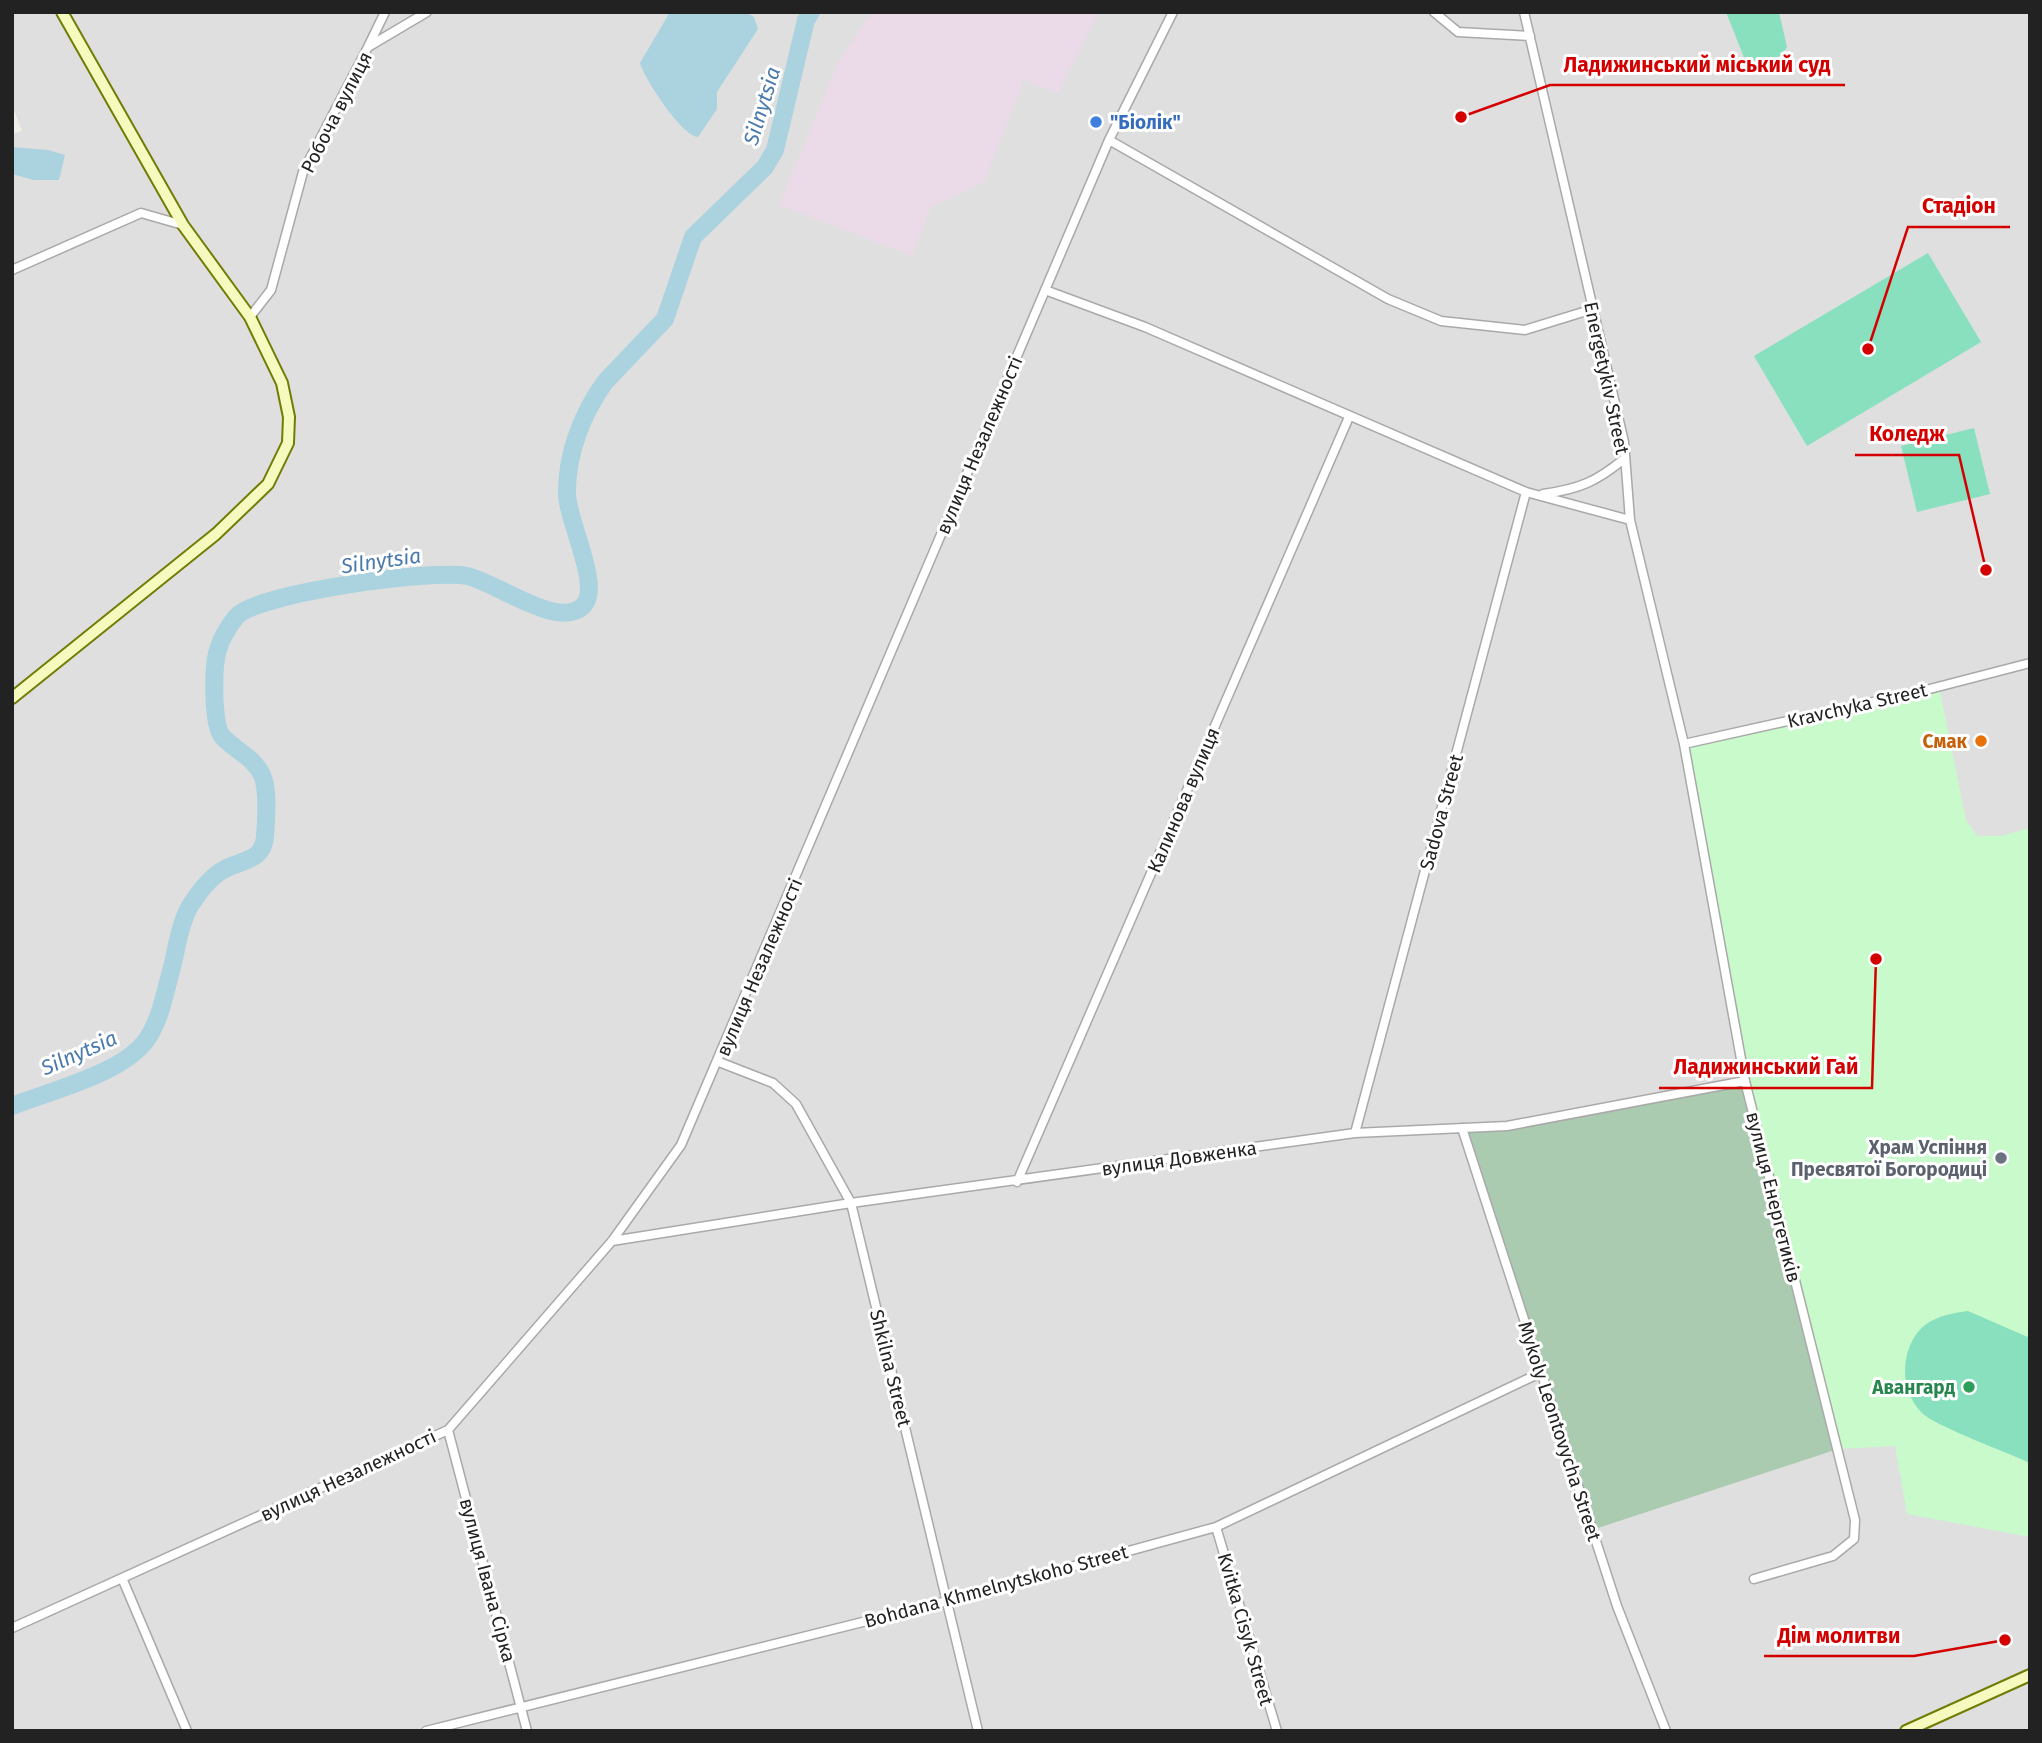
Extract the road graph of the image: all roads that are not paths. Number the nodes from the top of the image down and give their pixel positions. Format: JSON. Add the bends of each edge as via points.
{"nodes":[{"id":1,"x":62,"y":12,"type":"edge"},
{"id":2,"x":385,"y":12,"type":"edge"},
{"id":3,"x":427,"y":12,"type":"edge"},
{"id":4,"x":1172,"y":12,"type":"edge"},
{"id":5,"x":1434,"y":12,"type":"edge"},
{"id":6,"x":1524,"y":12,"type":"edge"},
{"id":7,"x":1530,"y":36,"type":"junction"},
{"id":8,"x":368,"y":47,"type":"junction"},
{"id":9,"x":1109,"y":140,"type":"junction"},
{"id":10,"x":183,"y":225,"type":"junction"},
{"id":11,"x":12,"y":270,"type":"edge"},
{"id":12,"x":1045,"y":290,"type":"junction"},
{"id":13,"x":1593,"y":309,"type":"junction"},
{"id":14,"x":250,"y":317,"type":"junction"},
{"id":15,"x":1349,"y":417,"type":"junction"},
{"id":16,"x":1624,"y":459,"type":"junction"},
{"id":17,"x":1526,"y":492,"type":"junction"},
{"id":18,"x":1537,"y":495,"type":"junction"},
{"id":19,"x":1630,"y":520,"type":"junction"},
{"id":20,"x":2030,"y":663,"type":"edge"},
{"id":21,"x":12,"y":698,"type":"edge"},
{"id":22,"x":1684,"y":744,"type":"junction"},
{"id":23,"x":719,"y":1062,"type":"junction"},
{"id":24,"x":1745,"y":1081,"type":"junction"},
{"id":25,"x":1462,"y":1128,"type":"junction"},
{"id":26,"x":1355,"y":1133,"type":"junction"},
{"id":27,"x":1017,"y":1182,"type":"junction"},
{"id":28,"x":851,"y":1203,"type":"junction"},
{"id":29,"x":612,"y":1241,"type":"junction"},
{"id":30,"x":1542,"y":1372,"type":"junction"},
{"id":31,"x":448,"y":1430,"type":"junction"},
{"id":32,"x":1216,"y":1527,"type":"junction"},
{"id":33,"x":122,"y":1578,"type":"junction"},
{"id":34,"x":1754,"y":1579,"type":"dead end"},
{"id":35,"x":947,"y":1601,"type":"junction"},
{"id":36,"x":12,"y":1628,"type":"edge"},
{"id":37,"x":2030,"y":1675,"type":"edge"},
{"id":38,"x":521,"y":1705,"type":"junction"},
{"id":39,"x":1914,"y":1729,"type":"edge"},
{"id":40,"x":187,"y":1731,"type":"edge"},
{"id":41,"x":426,"y":1731,"type":"edge"},
{"id":42,"x":527,"y":1731,"type":"edge"},
{"id":43,"x":978,"y":1731,"type":"edge"},
{"id":44,"x":1278,"y":1731,"type":"edge"},
{"id":45,"x":1666,"y":1731,"type":"edge"}],
"edges":[{"from":1,"to":10,"type":"street"},
{"from":2,"to":8,"type":"street"},
{"from":3,"to":8,"type":"street","name":"Робоча вулиця"},
{"from":4,"to":9,"type":"street","name":"вулиця Незалежності"},
{"from":5,"to":7,"type":"street","via":[[1458,32]]},
{"from":6,"to":7,"type":"street","name":"Energetykiv Street"},
{"from":7,"to":13,"type":"street","name":"Energetykiv Street"},
{"from":8,"to":14,"type":"street","name":"Робоча вулиця","via":[[303,172],[271,290]]},
{"from":9,"to":12,"type":"street","name":"вулиця Незалежності"},
{"from":9,"to":13,"type":"street","via":[[1388,299],[1441,321],[1525,330]]},
{"from":10,"to":11,"type":"street","via":[[141,213]]},
{"from":10,"to":14,"type":"street"},
{"from":12,"to":15,"type":"street","via":[[1144,327]]},
{"from":12,"to":23,"type":"street","name":"вулиця Незалежності"},
{"from":13,"to":16,"type":"street","name":"Energetykiv Street","via":[[1625,442]]},
{"from":14,"to":21,"type":"street","via":[[282,383],[289,417],[288,443],[268,484],[216,534]]},
{"from":15,"to":17,"type":"street"},
{"from":15,"to":27,"type":"street","name":"Калинова вулиця"},
{"from":16,"to":18,"type":"street","via":[[1578,489]]},
{"from":16,"to":19,"type":"street","name":"Energetykiv Street"},
{"from":17,"to":18,"type":"street"},
{"from":17,"to":26,"type":"street","name":"Sadova Street"},
{"from":18,"to":19,"type":"street"},
{"from":19,"to":22,"type":"street","name":"Energetykiv Street"},
{"from":20,"to":22,"type":"street","name":"Kravchyka Street"},
{"from":22,"to":24,"type":"street","name":"вулиця Енергетиків"},
{"from":23,"to":28,"type":"street","name":"Shkilna Street","via":[[773,1083],[796,1104]]},
{"from":23,"to":29,"type":"street","name":"вулиця Незалежності","via":[[681,1145]]},
{"from":24,"to":25,"type":"street","name":"вулиця Довженка","via":[[1507,1126]]},
{"from":24,"to":34,"type":"street","name":"вулиця Енергетиків","via":[[1856,1520],[1854,1539],[1833,1556]]},
{"from":25,"to":26,"type":"street","name":"вулиця Довженка"},
{"from":25,"to":30,"type":"street","name":"Mykoly Leontovycha Street"},
{"from":26,"to":27,"type":"street","name":"вулиця Довженка"},
{"from":27,"to":28,"type":"street","name":"вулиця Довженка"},
{"from":28,"to":29,"type":"street","name":"вулиця Довженка"},
{"from":28,"to":35,"type":"street","name":"Shkilna Street"},
{"from":29,"to":31,"type":"street","name":"вулиця Незалежності"},
{"from":30,"to":32,"type":"street","name":"Bohdana Khmelnytskoho Street"},
{"from":30,"to":45,"type":"street","name":"Mykoly Leontovycha Street","via":[[1617,1606]]},
{"from":31,"to":33,"type":"street","name":"вулиця Незалежності"},
{"from":31,"to":38,"type":"street","name":"вулиця Івана Сірка"},
{"from":32,"to":35,"type":"street","name":"Bohdana Khmelnytskoho Street"},
{"from":32,"to":44,"type":"street","name":"Kvitka Cisyk Street"},
{"from":33,"to":36,"type":"street","name":"вулиця Незалежності"},
{"from":33,"to":40,"type":"street"},
{"from":35,"to":38,"type":"street","name":"Bohdana Khmelnytskoho Street"},
{"from":35,"to":43,"type":"street","name":"Shkilna Street"},
{"from":37,"to":39,"type":"street"},
{"from":38,"to":41,"type":"street","name":"Bohdana Khmelnytskoho Street"},
{"from":38,"to":42,"type":"street","name":"вулиця Івана Сірка"}]}
